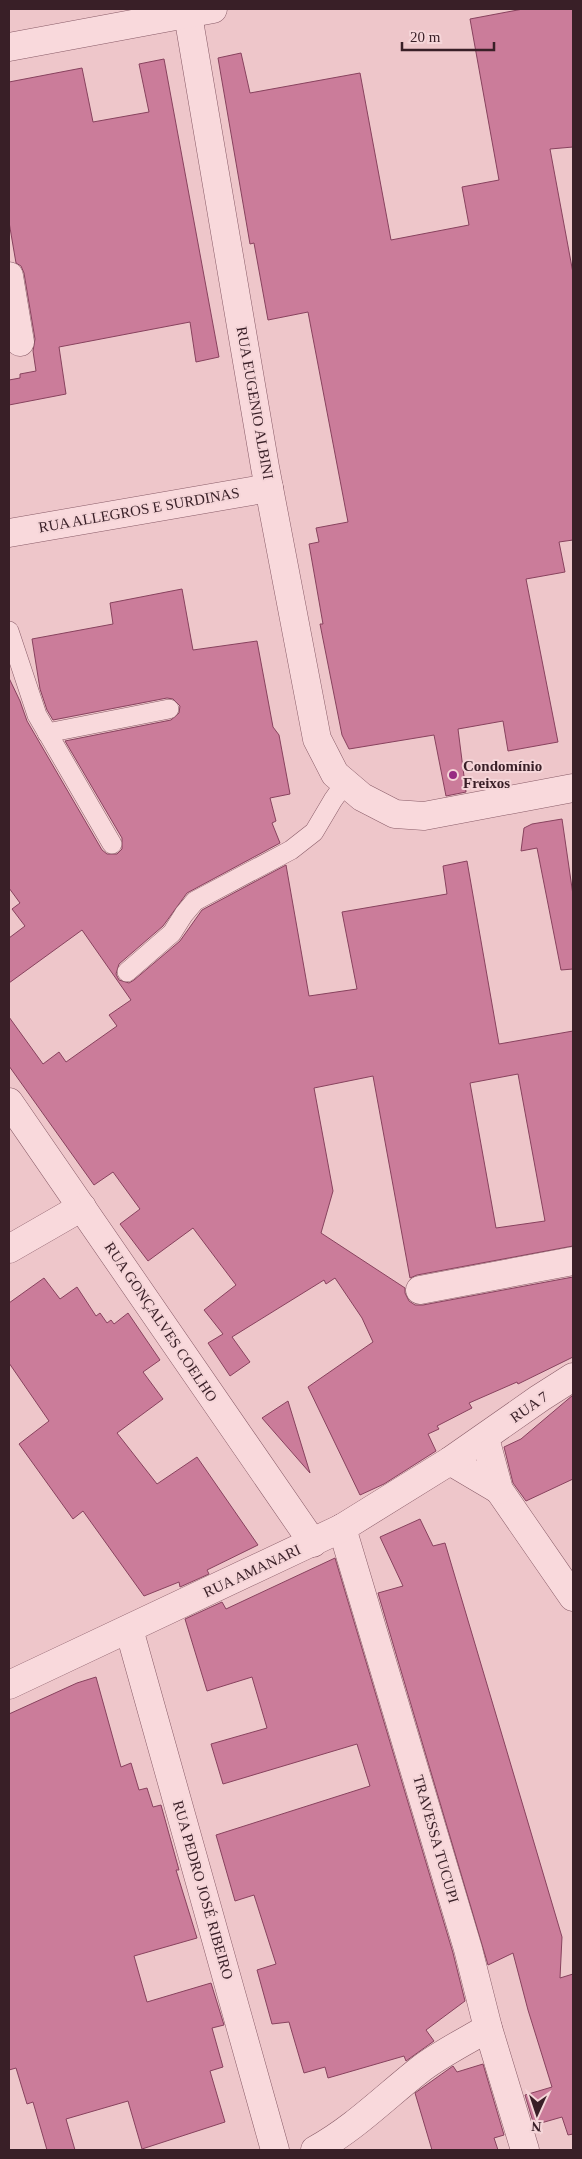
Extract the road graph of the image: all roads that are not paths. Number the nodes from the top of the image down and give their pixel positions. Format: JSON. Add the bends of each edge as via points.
{"nodes":[{"id":1,"x":196,"y":10,"type":"edge"},
{"id":2,"x":9,"y":48,"type":"edge"},
{"id":3,"x":9,"y":276,"type":"edge"},
{"id":4,"x":20,"y":342,"type":"dead end"},
{"id":5,"x":269,"y":488,"type":"junction"},
{"id":6,"x":9,"y":533,"type":"edge"},
{"id":7,"x":9,"y":631,"type":"edge"},
{"id":8,"x":169,"y":709,"type":"dead end"},
{"id":9,"x":47,"y":733,"type":"junction"},
{"id":10,"x":345,"y":783,"type":"junction"},
{"id":11,"x":573,"y":788,"type":"edge"},
{"id":12,"x":112,"y":844,"type":"dead end"},
{"id":13,"x":128,"y":972,"type":"dead end"},
{"id":14,"x":9,"y":1102,"type":"edge"},
{"id":15,"x":82,"y":1207,"type":"junction"},
{"id":16,"x":9,"y":1249,"type":"edge"},
{"id":17,"x":573,"y":1261,"type":"edge"},
{"id":18,"x":420,"y":1290,"type":"dead end"},
{"id":19,"x":573,"y":1377,"type":"edge"},
{"id":20,"x":485,"y":1438,"type":"junction"},
{"id":21,"x":450,"y":1461,"type":"junction"},
{"id":22,"x":500,"y":1490,"type":"junction"},
{"id":23,"x":342,"y":1528,"type":"junction"},
{"id":24,"x":312,"y":1543,"type":"junction"},
{"id":25,"x":573,"y":1597,"type":"edge"},
{"id":26,"x":130,"y":1629,"type":"junction"},
{"id":27,"x":9,"y":1685,"type":"edge"},
{"id":28,"x":488,"y":2028,"type":"junction"},
{"id":29,"x":275,"y":2150,"type":"edge"},
{"id":30,"x":315,"y":2150,"type":"edge"},
{"id":31,"x":525,"y":2150,"type":"edge"}],
"edges":[{"from":1,"to":2,"type":"street"},
{"from":1,"to":5,"type":"street","name":"RUA EUGENIO ALBINI"},
{"from":3,"to":4,"type":"street"},
{"from":5,"to":6,"type":"street","name":"RUA ALLEGROS E SURDINAS"},
{"from":5,"to":10,"type":"street","name":"RUA EUGENIO ALBINI","via":[[317,739],[335,774]]},
{"from":7,"to":9,"type":"lane","via":[[37,715]]},
{"from":8,"to":9,"type":"lane"},
{"from":9,"to":12,"type":"lane"},
{"from":10,"to":11,"type":"street","name":"RUA EUGENIO ALBINI","via":[[362,797],[395,814],[424,816]]},
{"from":10,"to":13,"type":"lane","via":[[314,832],[292,850],[195,901],[172,934]]},
{"from":14,"to":15,"type":"street","name":"RUA GONÇALVES COELHO"},
{"from":15,"to":16,"type":"street"},
{"from":15,"to":24,"type":"street","name":"RUA GONÇALVES COELHO"},
{"from":17,"to":18,"type":"street"},
{"from":19,"to":20,"type":"street","name":"RUA 7"},
{"from":20,"to":21,"type":"street","name":"RUA AMANARI"},
{"from":20,"to":22,"type":"street"},
{"from":21,"to":22,"type":"street"},
{"from":21,"to":23,"type":"street","name":"RUA AMANARI"},
{"from":22,"to":25,"type":"street"},
{"from":23,"to":24,"type":"street","name":"RUA AMANARI"},
{"from":23,"to":28,"type":"street","name":"TRAVESSA TUCUPI","via":[[465,1939]]},
{"from":24,"to":26,"type":"street","name":"RUA AMANARI"},
{"from":26,"to":27,"type":"street","name":"RUA AMANARI"},
{"from":26,"to":29,"type":"street","name":"RUA PEDRO JOSÉ RIBEIRO"},
{"from":28,"to":30,"type":"street","via":[[423,2067],[371,2112]]},
{"from":28,"to":31,"type":"street","name":"TRAVESSA TUCUPI"}]}
